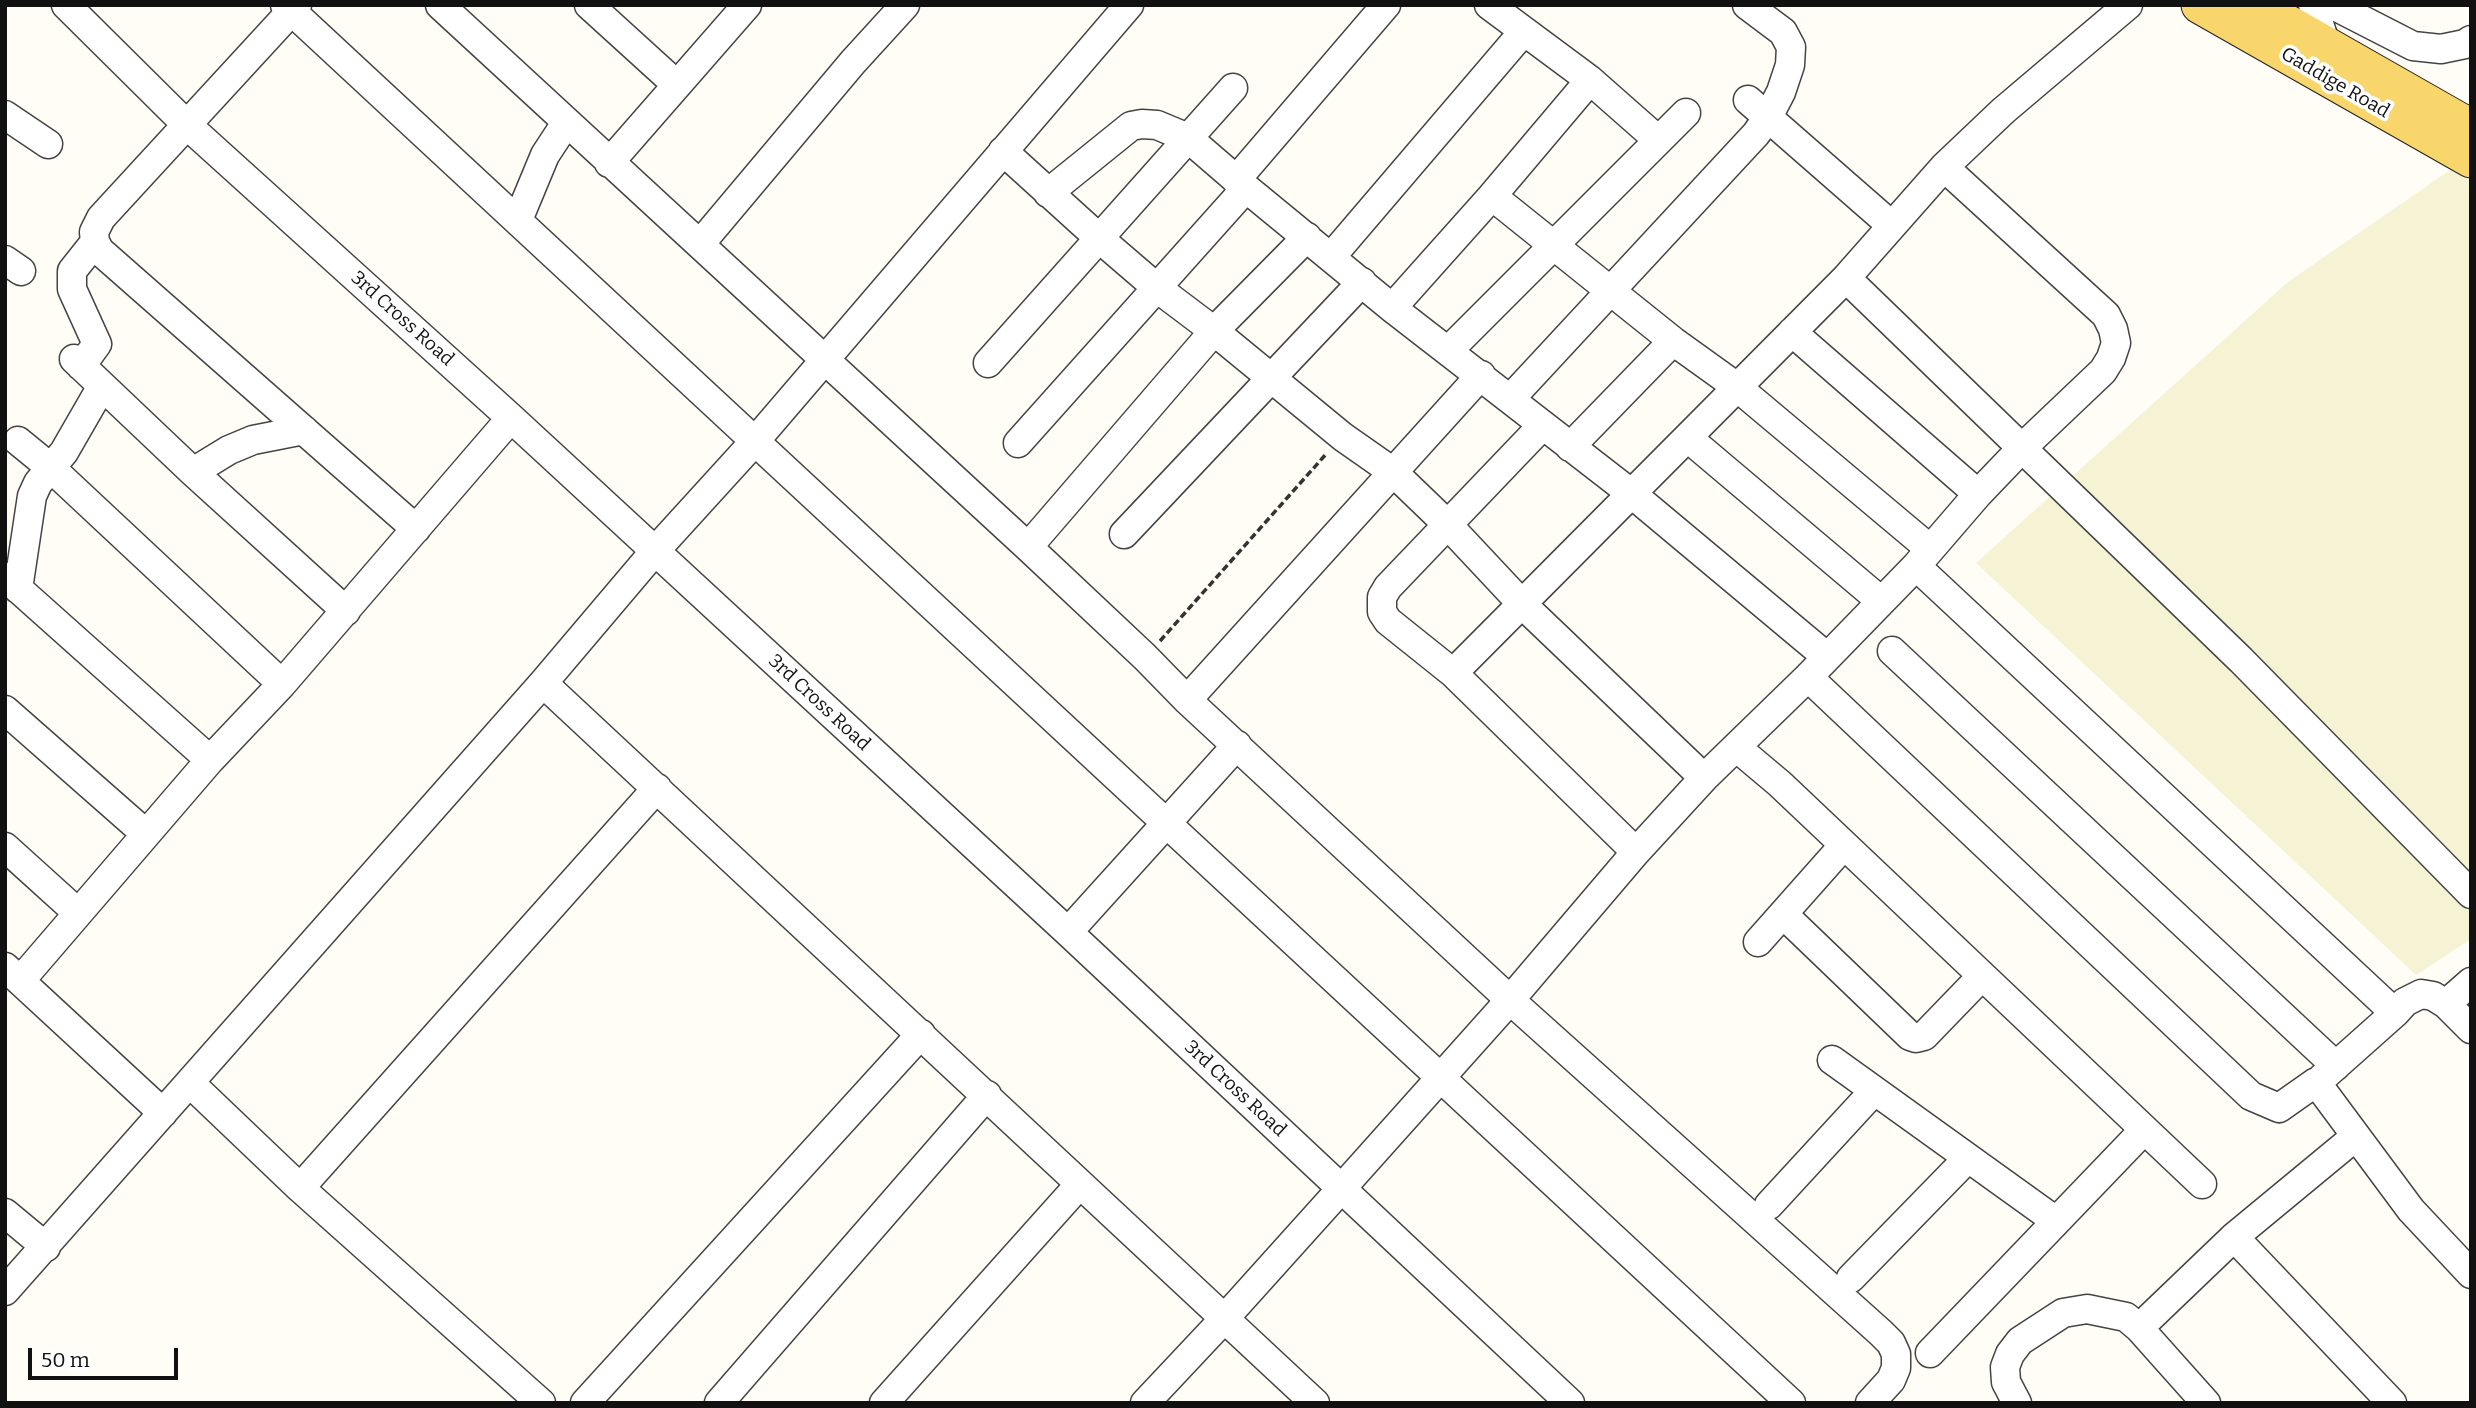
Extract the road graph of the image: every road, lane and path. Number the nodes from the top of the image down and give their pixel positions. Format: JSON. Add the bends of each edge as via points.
{"nodes":[{"id":1,"x":66,"y":5,"type":"edge"},
{"id":2,"x":440,"y":5,"type":"edge"},
{"id":3,"x":747,"y":5,"type":"edge"},
{"id":4,"x":905,"y":5,"type":"edge"},
{"id":5,"x":1129,"y":5,"type":"edge"},
{"id":6,"x":1386,"y":5,"type":"edge"},
{"id":7,"x":1489,"y":5,"type":"edge"},
{"id":8,"x":1747,"y":5,"type":"edge"},
{"id":9,"x":2128,"y":5,"type":"edge"},
{"id":10,"x":2200,"y":5,"type":"edge"},
{"id":11,"x":2255,"y":5,"type":"edge"},
{"id":12,"x":2312,"y":5,"type":"edge"},
{"id":13,"x":2333,"y":5,"type":"edge"},
{"id":14,"x":291,"y":7,"type":"edge"},
{"id":15,"x":601,"y":10,"type":"edge"},
{"id":16,"x":1524,"y":31,"type":"junction"},
{"id":17,"x":2471,"y":40,"type":"edge"},
{"id":18,"x":2326,"y":45,"type":"junction"},
{"id":19,"x":1590,"y":80,"type":"junction"},
{"id":20,"x":677,"y":85,"type":"junction"},
{"id":21,"x":1233,"y":88,"type":"dead end"},
{"id":22,"x":1758,"y":109,"type":"junction"},
{"id":23,"x":1686,"y":114,"type":"dead end"},
{"id":24,"x":5,"y":115,"type":"edge"},
{"id":25,"x":566,"y":123,"type":"junction"},
{"id":26,"x":187,"y":125,"type":"junction"},
{"id":27,"x":2471,"y":128,"type":"edge"},
{"id":28,"x":1188,"y":138,"type":"junction"},
{"id":29,"x":1658,"y":140,"type":"junction"},
{"id":30,"x":48,"y":144,"type":"dead end"},
{"id":31,"x":1003,"y":151,"type":"junction"},
{"id":32,"x":2471,"y":159,"type":"edge"},
{"id":33,"x":609,"y":163,"type":"junction"},
{"id":34,"x":1944,"y":167,"type":"junction"},
{"id":35,"x":1241,"y":184,"type":"junction"},
{"id":36,"x":1048,"y":193,"type":"junction"},
{"id":37,"x":1492,"y":196,"type":"junction"},
{"id":38,"x":518,"y":220,"type":"junction"},
{"id":39,"x":1891,"y":225,"type":"junction"},
{"id":40,"x":1307,"y":237,"type":"junction"},
{"id":41,"x":1100,"y":239,"type":"junction"},
{"id":42,"x":95,"y":242,"type":"junction"},
{"id":43,"x":700,"y":244,"type":"junction"},
{"id":44,"x":1555,"y":245,"type":"junction"},
{"id":45,"x":1331,"y":257,"type":"junction"},
{"id":46,"x":1846,"y":278,"type":"junction"},
{"id":47,"x":1362,"y":282,"type":"junction"},
{"id":48,"x":1157,"y":288,"type":"junction"},
{"id":49,"x":1612,"y":290,"type":"junction"},
{"id":50,"x":1392,"y":308,"type":"junction"},
{"id":51,"x":1214,"y":331,"type":"junction"},
{"id":52,"x":1792,"y":332,"type":"junction"},
{"id":53,"x":1674,"y":341,"type":"junction"},
{"id":54,"x":1448,"y":351,"type":"junction"},
{"id":55,"x":824,"y":359,"type":"junction"},
{"id":56,"x":988,"y":363,"type":"dead end"},
{"id":57,"x":1481,"y":375,"type":"junction"},
{"id":58,"x":1272,"y":378,"type":"junction"},
{"id":59,"x":102,"y":386,"type":"junction"},
{"id":60,"x":1737,"y":387,"type":"junction"},
{"id":61,"x":1511,"y":398,"type":"junction"},
{"id":62,"x":511,"y":418,"type":"junction"},
{"id":63,"x":1542,"y":426,"type":"junction"},
{"id":64,"x":304,"y":430,"type":"junction"},
{"id":65,"x":1343,"y":437,"type":"junction"},
{"id":66,"x":1688,"y":438,"type":"junction"},
{"id":67,"x":756,"y":440,"type":"junction"},
{"id":68,"x":18,"y":441,"type":"dead end"},
{"id":69,"x":1018,"y":443,"type":"dead end"},
{"id":70,"x":1570,"y":447,"type":"junction"},
{"id":71,"x":2023,"y":447,"type":"junction"},
{"id":72,"x":51,"y":468,"type":"junction"},
{"id":73,"x":193,"y":472,"type":"junction"},
{"id":74,"x":1393,"y":472,"type":"junction"},
{"id":75,"x":1978,"y":494,"type":"junction"},
{"id":76,"x":1632,"y":495,"type":"junction"},
{"id":77,"x":1448,"y":525,"type":"junction"},
{"id":78,"x":416,"y":529,"type":"junction"},
{"id":79,"x":1124,"y":534,"type":"dead end"},
{"id":80,"x":1028,"y":547,"type":"junction"},
{"id":81,"x":654,"y":552,"type":"junction"},
{"id":82,"x":1923,"y":557,"type":"junction"},
{"id":83,"x":12,"y":583,"type":"edge"},
{"id":84,"x":1881,"y":601,"type":"junction"},
{"id":85,"x":1522,"y":604,"type":"junction"},
{"id":86,"x":346,"y":611,"type":"junction"},
{"id":87,"x":1892,"y":651,"type":"dead end"},
{"id":88,"x":1827,"y":656,"type":"junction"},
{"id":89,"x":1145,"y":657,"type":"junction"},
{"id":90,"x":1453,"y":673,"type":"junction"},
{"id":91,"x":1808,"y":677,"type":"junction"},
{"id":92,"x":543,"y":683,"type":"junction"},
{"id":93,"x":282,"y":684,"type":"junction"},
{"id":94,"x":1187,"y":700,"type":"junction"},
{"id":95,"x":5,"y":710,"type":"edge"},
{"id":96,"x":1237,"y":744,"type":"junction"},
{"id":97,"x":1736,"y":747,"type":"junction"},
{"id":98,"x":210,"y":760,"type":"junction"},
{"id":99,"x":1704,"y":778,"type":"junction"},
{"id":100,"x":657,"y":788,"type":"junction"},
{"id":101,"x":1167,"y":824,"type":"junction"},
{"id":102,"x":146,"y":834,"type":"junction"},
{"id":103,"x":1844,"y":845,"type":"junction"},
{"id":104,"x":5,"y":847,"type":"edge"},
{"id":105,"x":1636,"y":852,"type":"junction"},
{"id":106,"x":2471,"y":894,"type":"edge"},
{"id":107,"x":78,"y":913,"type":"junction"},
{"id":108,"x":1783,"y":914,"type":"junction"},
{"id":109,"x":1068,"y":932,"type":"junction"},
{"id":110,"x":1758,"y":942,"type":"dead end"},
{"id":111,"x":12,"y":974,"type":"edge"},
{"id":112,"x":1982,"y":976,"type":"junction"},
{"id":113,"x":2471,"y":982,"type":"edge"},
{"id":114,"x":1510,"y":1000,"type":"junction"},
{"id":115,"x":2446,"y":1004,"type":"junction"},
{"id":116,"x":2395,"y":1013,"type":"junction"},
{"id":117,"x":2471,"y":1029,"type":"edge"},
{"id":118,"x":921,"y":1034,"type":"junction"},
{"id":119,"x":1832,"y":1060,"type":"dead end"},
{"id":120,"x":2326,"y":1074,"type":"junction"},
{"id":121,"x":1441,"y":1077,"type":"junction"},
{"id":122,"x":191,"y":1084,"type":"junction"},
{"id":123,"x":1874,"y":1091,"type":"junction"},
{"id":124,"x":988,"y":1096,"type":"junction"},
{"id":125,"x":163,"y":1113,"type":"junction"},
{"id":126,"x":2144,"y":1130,"type":"junction"},
{"id":127,"x":2355,"y":1137,"type":"junction"},
{"id":128,"x":1968,"y":1158,"type":"junction"},
{"id":129,"x":1080,"y":1184,"type":"junction"},
{"id":130,"x":2202,"y":1184,"type":"dead end"},
{"id":131,"x":300,"y":1188,"type":"junction"},
{"id":132,"x":1341,"y":1189,"type":"junction"},
{"id":133,"x":1769,"y":1205,"type":"dead end"},
{"id":134,"x":5,"y":1213,"type":"edge"},
{"id":135,"x":2056,"y":1221,"type":"junction"},
{"id":136,"x":2234,"y":1237,"type":"junction"},
{"id":137,"x":46,"y":1247,"type":"junction"},
{"id":138,"x":2471,"y":1274,"type":"edge"},
{"id":139,"x":1851,"y":1278,"type":"dead end"},
{"id":140,"x":5,"y":1291,"type":"edge"},
{"id":141,"x":1224,"y":1319,"type":"junction"},
{"id":142,"x":2139,"y":1328,"type":"junction"},
{"id":143,"x":1930,"y":1353,"type":"dead end"},
{"id":144,"x":541,"y":1403,"type":"edge"},
{"id":145,"x":585,"y":1403,"type":"edge"},
{"id":146,"x":719,"y":1403,"type":"edge"},
{"id":147,"x":884,"y":1403,"type":"edge"},
{"id":148,"x":1145,"y":1403,"type":"edge"},
{"id":149,"x":1315,"y":1403,"type":"edge"},
{"id":150,"x":1570,"y":1403,"type":"edge"},
{"id":151,"x":1791,"y":1403,"type":"edge"},
{"id":152,"x":1870,"y":1403,"type":"edge"},
{"id":153,"x":2017,"y":1403,"type":"edge"},
{"id":154,"x":2206,"y":1403,"type":"edge"},
{"id":155,"x":2392,"y":1403,"type":"edge"}],
"edges":[{"from":1,"to":26,"type":"street","name":"3rd Cross Road"},
{"from":2,"to":25,"type":"street"},
{"from":3,"to":20,"type":"street"},
{"from":4,"to":43,"type":"street"},
{"from":5,"to":31,"type":"street"},
{"from":6,"to":35,"type":"street"},
{"from":7,"to":16,"type":"street"},
{"from":8,"to":22,"type":"street","via":[[1783,32],[1791,47],[1781,92]]},
{"from":9,"to":34,"type":"street"},
{"from":10,"to":32,"type":"main road","name":"Gaddige Road"},
{"from":11,"to":18,"type":"main road","name":"Gaddige Road"},
{"from":12,"to":18,"type":"street"},
{"from":13,"to":17,"type":"street","via":[[2413,46],[2441,49]]},
{"from":14,"to":26,"type":"street"},
{"from":14,"to":38,"type":"street"},
{"from":15,"to":20,"type":"street"},
{"from":16,"to":19,"type":"street"},
{"from":16,"to":45,"type":"street"},
{"from":18,"to":27,"type":"main road","name":"Gaddige Road"},
{"from":19,"to":29,"type":"street"},
{"from":19,"to":37,"type":"street"},
{"from":20,"to":33,"type":"street"},
{"from":21,"to":28,"type":"street"},
{"from":22,"to":39,"type":"street"},
{"from":22,"to":49,"type":"street","via":[[1756,134]]},
{"from":23,"to":29,"type":"street"},
{"from":24,"to":30,"type":"street"},
{"from":25,"to":33,"type":"street"},
{"from":25,"to":38,"type":"street","via":[[545,155]]},
{"from":26,"to":42,"type":"street","via":[[101,218]]},
{"from":26,"to":62,"type":"street","name":"3rd Cross Road"},
{"from":28,"to":35,"type":"street"},
{"from":28,"to":36,"type":"street","via":[[1157,125],[1131,126]]},
{"from":28,"to":41,"type":"street"},
{"from":29,"to":44,"type":"street"},
{"from":31,"to":36,"type":"street"},
{"from":31,"to":55,"type":"street"},
{"from":33,"to":43,"type":"street"},
{"from":34,"to":39,"type":"street"},
{"from":34,"to":71,"type":"street","via":[[2106,315],[2113,330],[2116,343],[2103,371]]},
{"from":35,"to":40,"type":"street"},
{"from":35,"to":48,"type":"street"},
{"from":36,"to":41,"type":"street"},
{"from":37,"to":44,"type":"street"},
{"from":37,"to":50,"type":"street"},
{"from":38,"to":67,"type":"street"},
{"from":39,"to":46,"type":"street"},
{"from":40,"to":45,"type":"street"},
{"from":40,"to":51,"type":"street"},
{"from":41,"to":48,"type":"street"},
{"from":41,"to":56,"type":"street"},
{"from":42,"to":59,"type":"street","via":[[72,271],[72,289],[97,344],[77,363]]},
{"from":42,"to":64,"type":"street"},
{"from":43,"to":55,"type":"street"},
{"from":44,"to":49,"type":"street"},
{"from":44,"to":54,"type":"street"},
{"from":45,"to":47,"type":"street"},
{"from":46,"to":52,"type":"street"},
{"from":46,"to":71,"type":"street"},
{"from":47,"to":50,"type":"street"},
{"from":47,"to":58,"type":"street"},
{"from":48,"to":51,"type":"street"},
{"from":48,"to":69,"type":"street"},
{"from":49,"to":53,"type":"street"},
{"from":49,"to":61,"type":"street"},
{"from":50,"to":54,"type":"street"},
{"from":51,"to":58,"type":"street"},
{"from":51,"to":80,"type":"street"},
{"from":52,"to":60,"type":"street"},
{"from":52,"to":75,"type":"street"},
{"from":53,"to":60,"type":"street"},
{"from":53,"to":70,"type":"street"},
{"from":54,"to":57,"type":"street"},
{"from":55,"to":67,"type":"street"},
{"from":55,"to":80,"type":"street"},
{"from":57,"to":61,"type":"street"},
{"from":57,"to":74,"type":"street"},
{"from":58,"to":65,"type":"street"},
{"from":58,"to":79,"type":"street"},
{"from":59,"to":72,"type":"street"},
{"from":59,"to":73,"type":"street"},
{"from":60,"to":66,"type":"street"},
{"from":60,"to":82,"type":"street"},
{"from":61,"to":63,"type":"street"},
{"from":62,"to":78,"type":"street"},
{"from":62,"to":81,"type":"street","name":"3rd Cross Road"},
{"from":63,"to":70,"type":"street"},
{"from":63,"to":77,"type":"street"},
{"from":64,"to":73,"type":"street","via":[[253,440]]},
{"from":64,"to":78,"type":"street"},
{"from":65,"to":74,"type":"street"},
{"from":65,"to":89,"type":"path"},
{"from":66,"to":76,"type":"street"},
{"from":66,"to":84,"type":"street"},
{"from":67,"to":81,"type":"street"},
{"from":67,"to":101,"type":"street"},
{"from":68,"to":72,"type":"street"},
{"from":70,"to":76,"type":"street"},
{"from":71,"to":75,"type":"street"},
{"from":71,"to":106,"type":"street"},
{"from":72,"to":83,"type":"street","via":[[32,496]]},
{"from":72,"to":93,"type":"street"},
{"from":73,"to":86,"type":"street"},
{"from":74,"to":77,"type":"street"},
{"from":74,"to":94,"type":"street"},
{"from":75,"to":82,"type":"street"},
{"from":76,"to":85,"type":"street"},
{"from":76,"to":88,"type":"street"},
{"from":77,"to":85,"type":"street"},
{"from":77,"to":90,"type":"street","via":[[1388,587],[1380,604],[1388,621]]},
{"from":78,"to":86,"type":"street"},
{"from":80,"to":89,"type":"street"},
{"from":81,"to":92,"type":"street"},
{"from":81,"to":109,"type":"street","name":"3rd Cross Road"},
{"from":82,"to":84,"type":"street"},
{"from":82,"to":116,"type":"street"},
{"from":83,"to":98,"type":"street"},
{"from":84,"to":88,"type":"street"},
{"from":85,"to":90,"type":"street"},
{"from":85,"to":99,"type":"street"},
{"from":86,"to":93,"type":"street"},
{"from":87,"to":120,"type":"street"},
{"from":88,"to":91,"type":"street"},
{"from":89,"to":94,"type":"street"},
{"from":90,"to":105,"type":"street"},
{"from":91,"to":97,"type":"street"},
{"from":91,"to":120,"type":"street","via":[[2251,1096],[2279,1108]]},
{"from":92,"to":100,"type":"street"},
{"from":92,"to":122,"type":"street"},
{"from":93,"to":98,"type":"street"},
{"from":94,"to":96,"type":"street"},
{"from":95,"to":102,"type":"street"},
{"from":96,"to":101,"type":"street"},
{"from":96,"to":114,"type":"street"},
{"from":97,"to":99,"type":"street"},
{"from":97,"to":103,"type":"street"},
{"from":98,"to":102,"type":"street"},
{"from":99,"to":105,"type":"street"},
{"from":100,"to":118,"type":"street"},
{"from":100,"to":131,"type":"street"},
{"from":101,"to":109,"type":"street"},
{"from":101,"to":121,"type":"street"},
{"from":102,"to":107,"type":"street"},
{"from":103,"to":108,"type":"street"},
{"from":103,"to":112,"type":"street"},
{"from":104,"to":107,"type":"street"},
{"from":105,"to":114,"type":"street"},
{"from":107,"to":111,"type":"street"},
{"from":108,"to":110,"type":"street"},
{"from":108,"to":112,"type":"street","via":[[1916,1038],[1924,1036]]},
{"from":109,"to":132,"type":"street","name":"3rd Cross Road"},
{"from":111,"to":125,"type":"street"},
{"from":112,"to":126,"type":"street"},
{"from":113,"to":115,"type":"street"},
{"from":114,"to":121,"type":"street"},
{"from":114,"to":152,"type":"street","via":[[1891,1343],[1896,1368]]},
{"from":115,"to":116,"type":"street","via":[[2421,994]]},
{"from":115,"to":117,"type":"street"},
{"from":116,"to":120,"type":"street"},
{"from":118,"to":124,"type":"street"},
{"from":118,"to":145,"type":"street"},
{"from":119,"to":123,"type":"street"},
{"from":120,"to":127,"type":"street"},
{"from":121,"to":132,"type":"street"},
{"from":121,"to":151,"type":"street"},
{"from":122,"to":125,"type":"street"},
{"from":122,"to":131,"type":"street"},
{"from":123,"to":128,"type":"street"},
{"from":123,"to":133,"type":"street"},
{"from":124,"to":129,"type":"street"},
{"from":124,"to":146,"type":"street"},
{"from":125,"to":137,"type":"street"},
{"from":126,"to":130,"type":"street"},
{"from":126,"to":135,"type":"street"},
{"from":127,"to":136,"type":"street"},
{"from":127,"to":138,"type":"street","via":[[2411,1210]]},
{"from":128,"to":135,"type":"street"},
{"from":128,"to":139,"type":"street"},
{"from":129,"to":141,"type":"street"},
{"from":129,"to":147,"type":"street"},
{"from":131,"to":144,"type":"street"},
{"from":132,"to":141,"type":"street"},
{"from":132,"to":150,"type":"street","name":"3rd Cross Road"},
{"from":134,"to":137,"type":"street"},
{"from":135,"to":143,"type":"street"},
{"from":136,"to":142,"type":"street"},
{"from":136,"to":155,"type":"street"},
{"from":137,"to":140,"type":"street"},
{"from":141,"to":148,"type":"street"},
{"from":141,"to":149,"type":"street"},
{"from":142,"to":153,"type":"street","via":[[2126,1317],[2087,1309],[2063,1313],[2036,1329],[2020,1341],[2005,1367],[2006,1382]]},
{"from":142,"to":154,"type":"street"}]}
